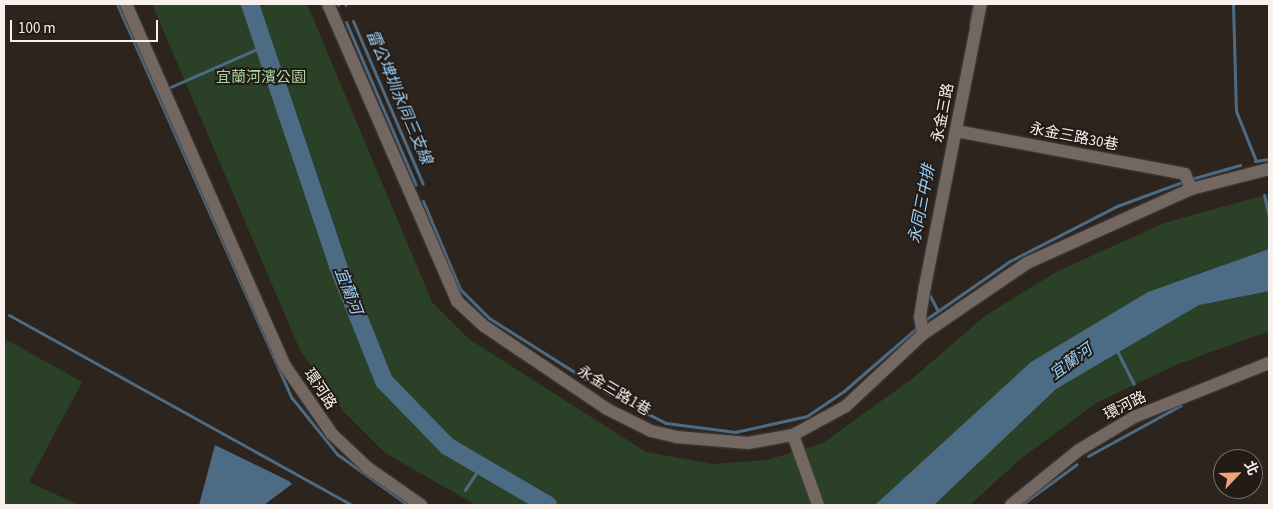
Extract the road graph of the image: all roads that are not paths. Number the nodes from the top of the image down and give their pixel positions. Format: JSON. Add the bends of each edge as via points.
{"nodes":[{"id":1,"x":126,"y":4,"type":"edge"},
{"id":2,"x":328,"y":4,"type":"edge"},
{"id":3,"x":981,"y":4,"type":"edge"},
{"id":4,"x":956,"y":131,"type":"junction"},
{"id":5,"x":1269,"y":169,"type":"edge"},
{"id":6,"x":1191,"y":189,"type":"junction"},
{"id":7,"x":923,"y":334,"type":"junction"},
{"id":8,"x":1269,"y":362,"type":"edge"},
{"id":9,"x":793,"y":436,"type":"junction"},
{"id":10,"x":1022,"y":501,"type":"edge"},
{"id":11,"x":421,"y":505,"type":"edge"},
{"id":12,"x":818,"y":505,"type":"edge"},
{"id":13,"x":1011,"y":505,"type":"edge"}],
"edges":[{"from":1,"to":11,"type":"street","name":"環河路","via":[[285,366],[332,434],[368,468]]},
{"from":2,"to":9,"type":"street","name":"永金三路1巷","via":[[406,191],[457,301],[484,326],[607,408],[651,431],[706,442],[748,443]]},
{"from":3,"to":4,"type":"street","name":"永金三路"},
{"from":4,"to":6,"type":"street","name":"永金三路30巷","via":[[1185,174]]},
{"from":4,"to":7,"type":"street","name":"永金三路","via":[[920,317]]},
{"from":5,"to":6,"type":"street","name":"永金三路1巷"},
{"from":6,"to":7,"type":"street","name":"永金三路1巷","via":[[1027,263]]},
{"from":7,"to":9,"type":"street","name":"永金三路1巷","via":[[846,406]]},
{"from":8,"to":10,"type":"street","name":"環河路","via":[[1134,417],[1079,450]]},
{"from":9,"to":12,"type":"street"},
{"from":10,"to":13,"type":"street","name":"環河路"}]}
